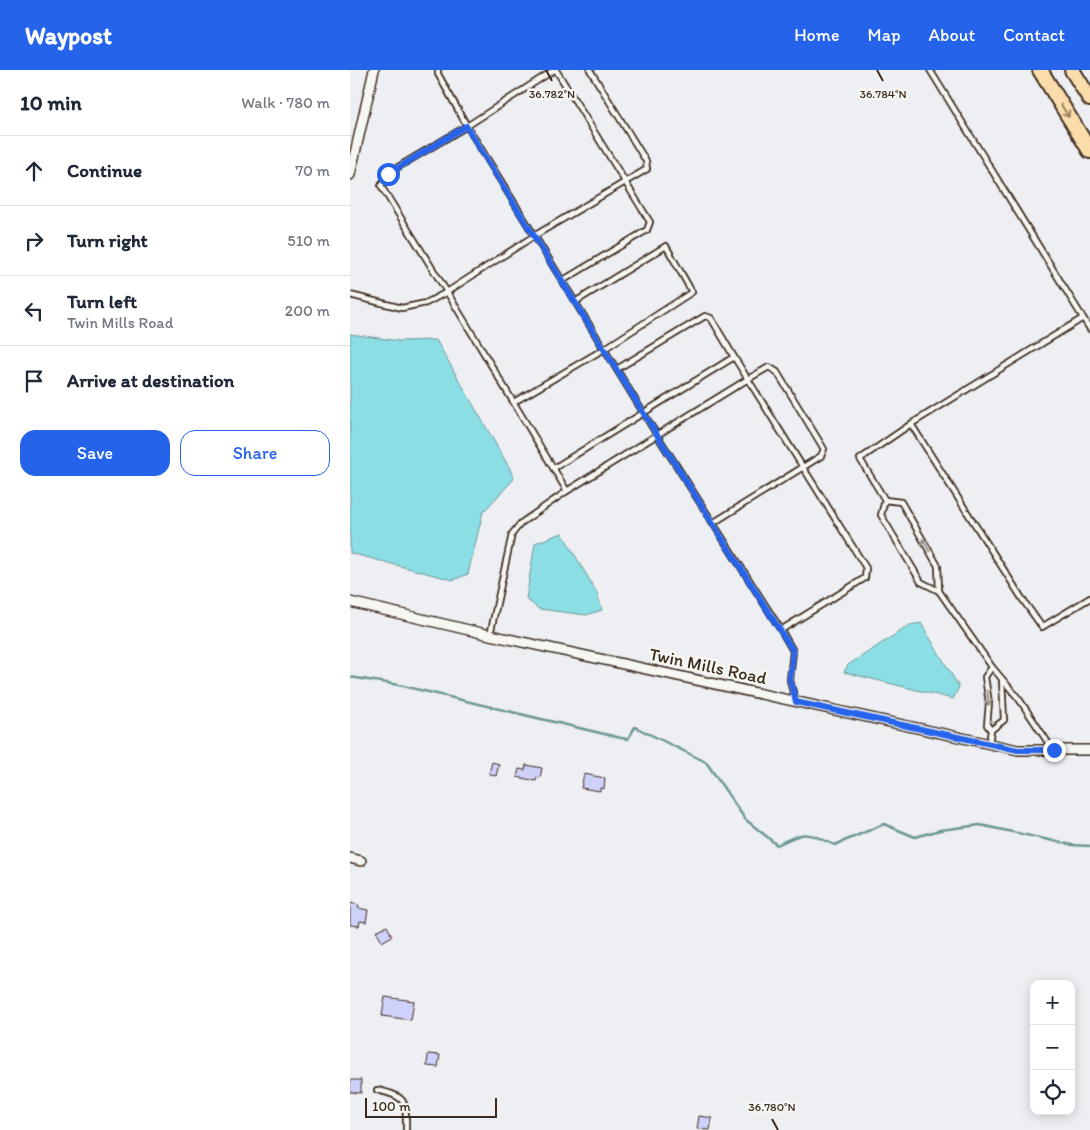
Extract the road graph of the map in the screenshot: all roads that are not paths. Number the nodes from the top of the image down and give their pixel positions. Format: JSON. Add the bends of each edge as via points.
{"nodes":[{"id":1,"x":374,"y":70,"type":"edge"},
{"id":2,"x":438,"y":70,"type":"edge"},
{"id":3,"x":555,"y":70,"type":"edge"},
{"id":4,"x":590,"y":70,"type":"edge"},
{"id":5,"x":930,"y":70,"type":"edge"},
{"id":6,"x":1040,"y":70,"type":"edge"},
{"id":7,"x":1072,"y":70,"type":"edge"},
{"id":8,"x":1090,"y":99,"type":"edge"},
{"id":9,"x":466,"y":126,"type":"junction"},
{"id":10,"x":1090,"y":151,"type":"edge"},
{"id":11,"x":350,"y":175,"type":"edge"},
{"id":12,"x":626,"y":183,"type":"junction"},
{"id":13,"x":534,"y":236,"type":"junction"},
{"id":14,"x":562,"y":280,"type":"junction"},
{"id":15,"x":447,"y":292,"type":"junction"},
{"id":16,"x":350,"y":295,"type":"edge"},
{"id":17,"x":575,"y":302,"type":"junction"},
{"id":18,"x":1083,"y":318,"type":"junction"},
{"id":19,"x":1090,"y":329,"type":"edge"},
{"id":20,"x":604,"y":349,"type":"junction"},
{"id":21,"x":734,"y":357,"type":"junction"},
{"id":22,"x":617,"y":369,"type":"junction"},
{"id":23,"x":748,"y":379,"type":"junction"},
{"id":24,"x":514,"y":402,"type":"junction"},
{"id":25,"x":643,"y":412,"type":"junction"},
{"id":26,"x":911,"y":424,"type":"junction"},
{"id":27,"x":657,"y":435,"type":"junction"},
{"id":28,"x":554,"y":468,"type":"junction"},
{"id":29,"x":803,"y":468,"type":"junction"},
{"id":30,"x":567,"y":491,"type":"junction"},
{"id":31,"x":885,"y":500,"type":"junction"},
{"id":32,"x":713,"y":523,"type":"junction"},
{"id":33,"x":939,"y":591,"type":"junction"},
{"id":34,"x":1090,"y":598,"type":"edge"},
{"id":35,"x":350,"y":602,"type":"edge"},
{"id":36,"x":781,"y":630,"type":"junction"},
{"id":37,"x":490,"y":635,"type":"junction"},
{"id":38,"x":992,"y":667,"type":"junction"},
{"id":39,"x":1002,"y":680,"type":"junction"},
{"id":40,"x":796,"y":702,"type":"junction"},
{"id":41,"x":991,"y":730,"type":"junction"},
{"id":42,"x":989,"y":744,"type":"junction"},
{"id":43,"x":1054,"y":750,"type":"junction"},
{"id":44,"x":1090,"y":750,"type":"edge"},
{"id":45,"x":350,"y":858,"type":"edge"},
{"id":46,"x":361,"y":861,"type":"dead end"},
{"id":47,"x":377,"y":1090,"type":"dead end"},
{"id":48,"x":406,"y":1130,"type":"edge"}],
"edges":[{"from":1,"to":11,"type":"street"},
{"from":2,"to":9,"type":"lane"},
{"from":3,"to":9,"type":"lane"},
{"from":3,"to":12,"type":"lane"},
{"from":4,"to":12,"type":"lane","via":[[646,161],[646,169]]},
{"from":5,"to":18,"type":"lane"},
{"from":6,"to":10,"type":"main road","one_way":true},
{"from":7,"to":8,"type":"main road"},
{"from":9,"to":13,"type":"lane"},
{"from":9,"to":15,"type":"lane","via":[[388,174],[381,186]]},
{"from":12,"to":13,"type":"lane"},
{"from":12,"to":14,"type":"lane","via":[[650,222],[647,230]]},
{"from":13,"to":14,"type":"lane"},
{"from":13,"to":15,"type":"lane"},
{"from":14,"to":17,"type":"lane"},
{"from":15,"to":16,"type":"lane","via":[[402,308]]},
{"from":15,"to":24,"type":"lane"},
{"from":17,"to":20,"type":"lane"},
{"from":17,"to":20,"type":"lane","via":[[666,246],[692,292]]},
{"from":18,"to":19,"type":"lane"},
{"from":18,"to":26,"type":"lane"},
{"from":20,"to":22,"type":"lane"},
{"from":20,"to":24,"type":"lane"},
{"from":21,"to":22,"type":"lane","via":[[711,318],[705,316]]},
{"from":21,"to":23,"type":"lane"},
{"from":21,"to":25,"type":"lane"},
{"from":22,"to":25,"type":"lane"},
{"from":23,"to":27,"type":"lane"},
{"from":23,"to":29,"type":"lane"},
{"from":23,"to":29,"type":"lane","via":[[769,367],[777,372],[824,449],[821,456]]},
{"from":24,"to":28,"type":"lane"},
{"from":25,"to":27,"type":"lane"},
{"from":25,"to":28,"type":"lane"},
{"from":26,"to":31,"type":"lane","via":[[860,460]]},
{"from":26,"to":34,"type":"lane","via":[[1042,627]]},
{"from":27,"to":30,"type":"lane"},
{"from":27,"to":32,"type":"lane"},
{"from":28,"to":30,"type":"lane"},
{"from":29,"to":32,"type":"lane"},
{"from":29,"to":36,"type":"lane","via":[[866,568],[865,578]]},
{"from":30,"to":37,"type":"lane","via":[[521,523],[512,534]]},
{"from":31,"to":33,"type":"lane","via":[[882,515],[886,524],[921,582]]},
{"from":33,"to":31,"type":"lane","one_way":true,"via":[[938,566],[901,502]]},
{"from":32,"to":36,"type":"lane"},
{"from":33,"to":38,"type":"lane"},
{"from":35,"to":37,"type":"street","name":"Twin Mills Road"},
{"from":36,"to":40,"type":"lane","via":[[793,651],[790,680]]},
{"from":37,"to":40,"type":"street","name":"Twin Mills Road"},
{"from":38,"to":39,"type":"lane"},
{"from":38,"to":41,"type":"lane","one_way":true,"via":[[985,677]]},
{"from":39,"to":41,"type":"lane","via":[[1004,720]]},
{"from":39,"to":43,"type":"lane"},
{"from":40,"to":42,"type":"street","name":"Twin Mills Road"},
{"from":41,"to":42,"type":"lane"},
{"from":42,"to":43,"type":"street","name":"Twin Mills Road","via":[[1018,750]]},
{"from":43,"to":44,"type":"street","name":"Twin Mills Road"},
{"from":45,"to":46,"type":"street"},
{"from":47,"to":48,"type":"lane","via":[[401,1098],[406,1109]]}]}
